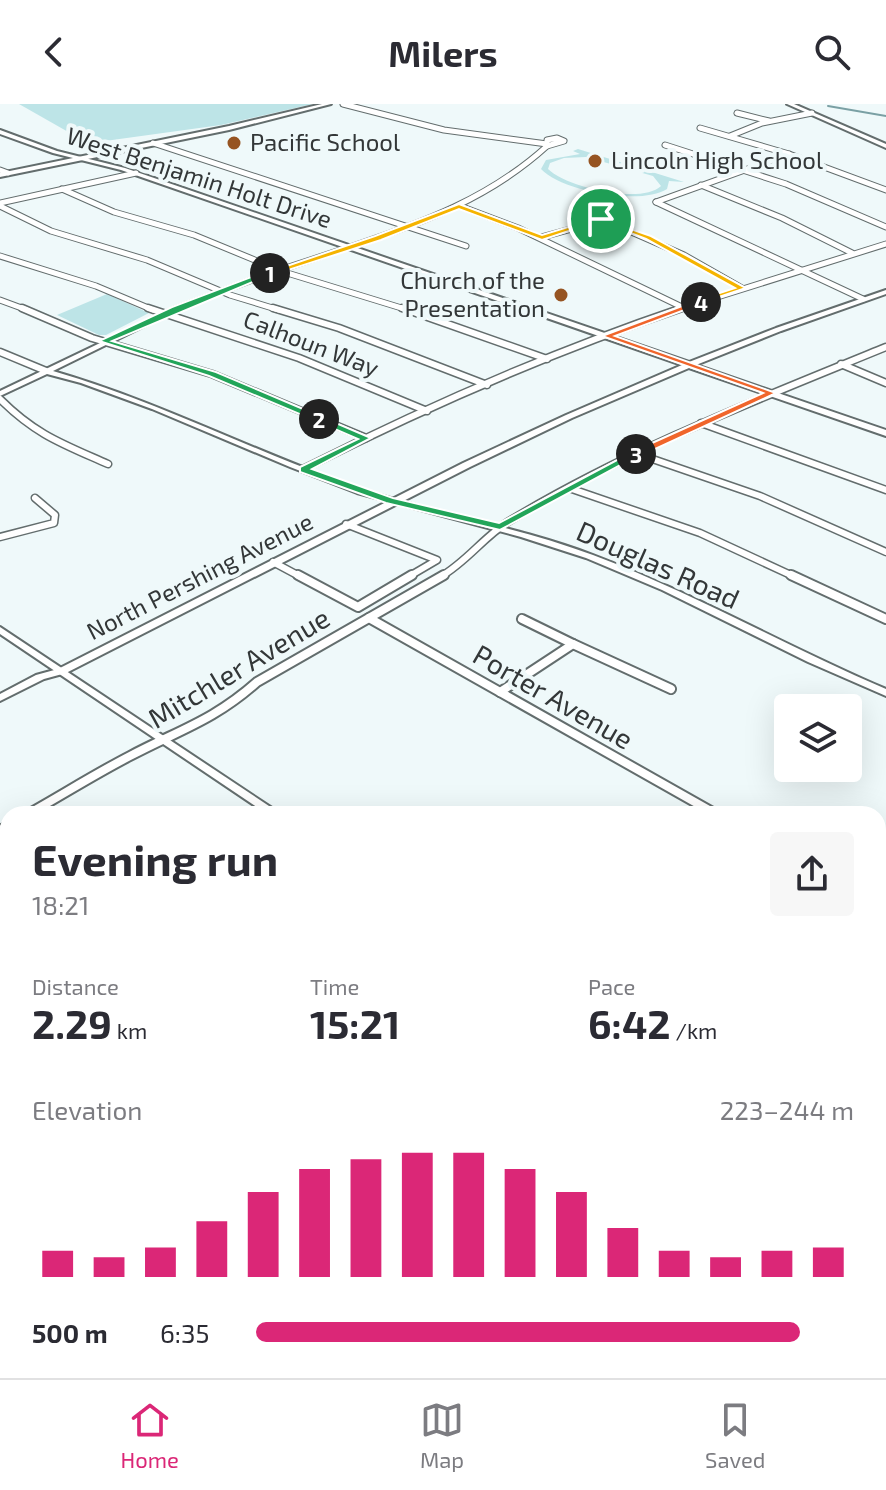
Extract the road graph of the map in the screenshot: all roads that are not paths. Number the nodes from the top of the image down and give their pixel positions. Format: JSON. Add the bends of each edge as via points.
{"nodes":[{"id":1,"x":328,"y":104,"type":"edge"},
{"id":2,"x":343,"y":104,"type":"edge"},
{"id":3,"x":790,"y":104,"type":"edge"},
{"id":4,"x":737,"y":113,"type":"dead end"},
{"id":5,"x":812,"y":113,"type":"junction"},
{"id":6,"x":769,"y":121,"type":"junction"},
{"id":7,"x":700,"y":128,"type":"dead end"},
{"id":8,"x":0,"y":132,"type":"edge"},
{"id":9,"x":730,"y":136,"type":"junction"},
{"id":10,"x":153,"y":143,"type":"junction"},
{"id":11,"x":665,"y":145,"type":"dead end"},
{"id":12,"x":886,"y":146,"type":"edge"},
{"id":13,"x":789,"y":154,"type":"junction"},
{"id":14,"x":79,"y":158,"type":"junction"},
{"id":15,"x":746,"y":170,"type":"junction"},
{"id":16,"x":0,"y":172,"type":"edge"},
{"id":17,"x":136,"y":173,"type":"junction"},
{"id":18,"x":701,"y":185,"type":"junction"},
{"id":19,"x":62,"y":189,"type":"junction"},
{"id":20,"x":886,"y":190,"type":"edge"},
{"id":21,"x":0,"y":205,"type":"edge"},
{"id":22,"x":459,"y":206,"type":"junction"},
{"id":23,"x":408,"y":227,"type":"junction"},
{"id":24,"x":886,"y":227,"type":"edge"},
{"id":25,"x":542,"y":237,"type":"junction"},
{"id":26,"x":886,"y":244,"type":"edge"},
{"id":27,"x":466,"y":246,"type":"dead end"},
{"id":28,"x":350,"y":247,"type":"junction"},
{"id":29,"x":853,"y":253,"type":"junction"},
{"id":30,"x":0,"y":256,"type":"edge"},
{"id":31,"x":280,"y":270,"type":"junction"},
{"id":32,"x":798,"y":270,"type":"junction"},
{"id":33,"x":742,"y":288,"type":"junction"},
{"id":34,"x":220,"y":291,"type":"junction"},
{"id":35,"x":886,"y":292,"type":"edge"},
{"id":36,"x":863,"y":299,"type":"junction"},
{"id":37,"x":0,"y":300,"type":"edge"},
{"id":38,"x":685,"y":308,"type":"junction"},
{"id":39,"x":163,"y":314,"type":"junction"},
{"id":40,"x":607,"y":336,"type":"junction"},
{"id":41,"x":104,"y":341,"type":"junction"},
{"id":42,"x":886,"y":347,"type":"edge"},
{"id":43,"x":0,"y":352,"type":"edge"},
{"id":44,"x":548,"y":359,"type":"junction"},
{"id":45,"x":687,"y":364,"type":"junction"},
{"id":46,"x":841,"y":364,"type":"junction"},
{"id":47,"x":46,"y":371,"type":"junction"},
{"id":48,"x":886,"y":383,"type":"edge"},
{"id":49,"x":487,"y":385,"type":"junction"},
{"id":50,"x":771,"y":393,"type":"junction"},
{"id":51,"x":0,"y":396,"type":"edge"},
{"id":52,"x":427,"y":411,"type":"junction"},
{"id":53,"x":701,"y":423,"type":"junction"},
{"id":54,"x":886,"y":433,"type":"edge"},
{"id":55,"x":366,"y":438,"type":"junction"},
{"id":56,"x":637,"y":454,"type":"junction"},
{"id":57,"x":108,"y":464,"type":"dead end"},
{"id":58,"x":303,"y":469,"type":"junction"},
{"id":59,"x":569,"y":487,"type":"junction"},
{"id":60,"x":886,"y":490,"type":"edge"},
{"id":61,"x":35,"y":498,"type":"dead end"},
{"id":62,"x":389,"y":501,"type":"junction"},
{"id":63,"x":346,"y":524,"type":"junction"},
{"id":64,"x":500,"y":527,"type":"junction"},
{"id":65,"x":0,"y":537,"type":"edge"},
{"id":66,"x":886,"y":552,"type":"edge"},
{"id":67,"x":273,"y":562,"type":"junction"},
{"id":68,"x":369,"y":618,"type":"junction"},
{"id":69,"x":522,"y":619,"type":"dead end"},
{"id":70,"x":886,"y":619,"type":"edge"},
{"id":71,"x":0,"y":630,"type":"edge"},
{"id":72,"x":573,"y":644,"type":"junction"},
{"id":73,"x":62,"y":671,"type":"junction"},
{"id":74,"x":671,"y":689,"type":"dead end"},
{"id":75,"x":500,"y":692,"type":"junction"},
{"id":76,"x":886,"y":693,"type":"edge"},
{"id":77,"x":0,"y":698,"type":"edge"},
{"id":78,"x":0,"y":707,"type":"edge"},
{"id":79,"x":164,"y":740,"type":"junction"},
{"id":80,"x":42,"y":806,"type":"edge"},
{"id":81,"x":257,"y":806,"type":"edge"},
{"id":82,"x":702,"y":806,"type":"edge"}],
"edges":[{"from":1,"to":10,"type":"street"},
{"from":2,"to":22,"type":"street","via":[[435,129],[547,145],[507,180]]},
{"from":3,"to":5,"type":"street"},
{"from":4,"to":6,"type":"street"},
{"from":5,"to":6,"type":"street"},
{"from":5,"to":12,"type":"street"},
{"from":6,"to":9,"type":"street"},
{"from":7,"to":9,"type":"street"},
{"from":8,"to":14,"type":"main road","name":"West Benjamin Holt Drive"},
{"from":9,"to":13,"type":"street"},
{"from":10,"to":14,"type":"street"},
{"from":10,"to":23,"type":"street"},
{"from":11,"to":15,"type":"street"},
{"from":13,"to":15,"type":"street"},
{"from":13,"to":20,"type":"street"},
{"from":14,"to":16,"type":"street"},
{"from":14,"to":17,"type":"main road","name":"West Benjamin Holt Drive"},
{"from":15,"to":18,"type":"street"},
{"from":15,"to":24,"type":"street"},
{"from":17,"to":19,"type":"street"},
{"from":17,"to":28,"type":"main road","name":"West Benjamin Holt Drive"},
{"from":18,"to":29,"type":"street"},
{"from":18,"to":32,"type":"street","via":[[656,202]]},
{"from":19,"to":21,"type":"street"},
{"from":19,"to":31,"type":"street"},
{"from":21,"to":34,"type":"street","via":[[51,231],[147,260]]},
{"from":22,"to":23,"type":"street"},
{"from":22,"to":25,"type":"street"},
{"from":23,"to":27,"type":"street"},
{"from":23,"to":28,"type":"street"},
{"from":25,"to":33,"type":"street","via":[[601,219],[649,238]]},
{"from":25,"to":38,"type":"street"},
{"from":26,"to":29,"type":"street"},
{"from":28,"to":31,"type":"street"},
{"from":28,"to":40,"type":"main road","name":"West Benjamin Holt Drive"},
{"from":29,"to":32,"type":"street"},
{"from":30,"to":39,"type":"street","name":"Calhoun Way"},
{"from":31,"to":34,"type":"street"},
{"from":31,"to":44,"type":"street"},
{"from":32,"to":33,"type":"street"},
{"from":32,"to":36,"type":"street"},
{"from":33,"to":38,"type":"street"},
{"from":34,"to":39,"type":"street"},
{"from":34,"to":49,"type":"street","via":[[339,328]]},
{"from":35,"to":36,"type":"main road","name":"North Pershing Avenue"},
{"from":36,"to":45,"type":"main road","name":"North Pershing Avenue"},
{"from":37,"to":41,"type":"street"},
{"from":38,"to":40,"type":"street"},
{"from":39,"to":41,"type":"street"},
{"from":39,"to":52,"type":"street","name":"Calhoun Way","via":[[299,358]]},
{"from":40,"to":44,"type":"street"},
{"from":40,"to":45,"type":"main road","name":"West Benjamin Holt Drive"},
{"from":41,"to":47,"type":"street"},
{"from":41,"to":55,"type":"street","via":[[212,374]]},
{"from":42,"to":46,"type":"street","name":"Mitchler Avenue"},
{"from":43,"to":47,"type":"street","name":"Douglas Road"},
{"from":44,"to":49,"type":"street"},
{"from":45,"to":50,"type":"main road","name":"West Benjamin Holt Drive"},
{"from":45,"to":62,"type":"main road","name":"North Pershing Avenue"},
{"from":46,"to":48,"type":"street"},
{"from":46,"to":50,"type":"street","name":"Mitchler Avenue"},
{"from":47,"to":51,"type":"street"},
{"from":47,"to":58,"type":"street","name":"Douglas Road","via":[[142,400]]},
{"from":49,"to":52,"type":"street"},
{"from":50,"to":53,"type":"street","name":"Mitchler Avenue"},
{"from":50,"to":54,"type":"main road","name":"West Benjamin Holt Drive"},
{"from":51,"to":57,"type":"street","via":[[43,436]]},
{"from":52,"to":55,"type":"street"},
{"from":53,"to":56,"type":"street","name":"Mitchler Avenue"},
{"from":53,"to":60,"type":"street"},
{"from":55,"to":58,"type":"street"},
{"from":56,"to":59,"type":"street","name":"Mitchler Avenue"},
{"from":56,"to":66,"type":"street","via":[[760,496]]},
{"from":58,"to":62,"type":"street","name":"Douglas Road"},
{"from":59,"to":64,"type":"street","name":"Mitchler Avenue"},
{"from":59,"to":70,"type":"street","via":[[700,533]]},
{"from":61,"to":65,"type":"street","via":[[55,515],[54,523]]},
{"from":62,"to":63,"type":"main road","name":"North Pershing Avenue"},
{"from":62,"to":64,"type":"street","name":"Douglas Road"},
{"from":63,"to":67,"type":"main road","name":"North Pershing Avenue"},
{"from":63,"to":67,"type":"street","via":[[437,560],[358,607]]},
{"from":64,"to":68,"type":"street","name":"Mitchler Avenue","via":[[463,563]]},
{"from":64,"to":76,"type":"street","name":"Douglas Road","via":[[646,578]]},
{"from":67,"to":73,"type":"main road","name":"North Pershing Avenue"},
{"from":68,"to":75,"type":"street","name":"Porter Avenue"},
{"from":68,"to":79,"type":"street","name":"Mitchler Avenue","via":[[257,682],[231,705]]},
{"from":69,"to":72,"type":"street"},
{"from":71,"to":73,"type":"street"},
{"from":72,"to":74,"type":"street"},
{"from":72,"to":75,"type":"street"},
{"from":73,"to":77,"type":"main road","name":"North Pershing Avenue"},
{"from":73,"to":78,"type":"main road","name":"North Pershing Avenue"},
{"from":73,"to":79,"type":"street"},
{"from":75,"to":82,"type":"street","name":"Porter Avenue"},
{"from":79,"to":80,"type":"street","name":"Mitchler Avenue"},
{"from":79,"to":81,"type":"street"}]}
